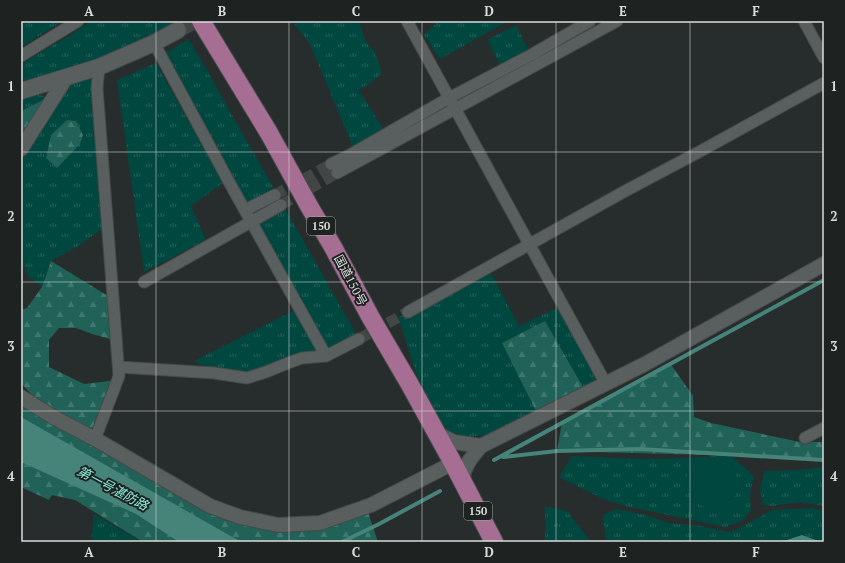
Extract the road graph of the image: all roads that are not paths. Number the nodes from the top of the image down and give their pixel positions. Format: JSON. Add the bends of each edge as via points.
{"nodes":[{"id":1,"x":78,"y":21,"type":"edge"},
{"id":2,"x":201,"y":21,"type":"edge"},
{"id":3,"x":407,"y":21,"type":"edge"},
{"id":4,"x":590,"y":21,"type":"edge"},
{"id":5,"x":617,"y":21,"type":"edge"},
{"id":6,"x":804,"y":21,"type":"edge"},
{"id":7,"x":178,"y":30,"type":"tunnel mouth"},
{"id":8,"x":154,"y":43,"type":"junction"},
{"id":9,"x":21,"y":56,"type":"edge"},
{"id":10,"x":824,"y":58,"type":"edge"},
{"id":11,"x":99,"y":67,"type":"junction"},
{"id":12,"x":66,"y":78,"type":"junction"},
{"id":13,"x":824,"y":83,"type":"edge"},
{"id":14,"x":21,"y":91,"type":"edge"},
{"id":15,"x":449,"y":98,"type":"junction"},
{"id":16,"x":455,"y":109,"type":"junction"},
{"id":17,"x":21,"y":149,"type":"edge"},
{"id":18,"x":245,"y":210,"type":"junction"},
{"id":19,"x":251,"y":222,"type":"junction"},
{"id":20,"x":530,"y":244,"type":"junction"},
{"id":21,"x":824,"y":264,"type":"edge"},
{"id":22,"x":144,"y":282,"type":"dead end"},
{"id":23,"x":408,"y":312,"type":"tunnel mouth"},
{"id":24,"x":359,"y":339,"type":"tunnel mouth"},
{"id":25,"x":326,"y":356,"type":"junction"},
{"id":26,"x":119,"y":367,"type":"junction"},
{"id":27,"x":606,"y":384,"type":"junction"},
{"id":28,"x":21,"y":397,"type":"edge"},
{"id":29,"x":824,"y":428,"type":"edge"},
{"id":30,"x":436,"y":433,"type":"junction"},
{"id":31,"x":805,"y":438,"type":"dead end"},
{"id":32,"x":95,"y":439,"type":"junction"},
{"id":33,"x":481,"y":446,"type":"junction"},
{"id":34,"x":453,"y":463,"type":"junction"},
{"id":35,"x":462,"y":480,"type":"junction"},
{"id":36,"x":494,"y":542,"type":"edge"}],
"edges":[{"from":1,"to":9,"type":"street"},
{"from":2,"to":30,"type":"highway","name":"国道150号","number":"150","via":[[269,133]]},
{"from":3,"to":15,"type":"street"},
{"from":4,"to":15,"type":"street"},
{"from":5,"to":16,"type":"street"},
{"from":6,"to":10,"type":"street"},
{"from":7,"to":8,"type":"main road"},
{"from":8,"to":11,"type":"main road"},
{"from":8,"to":18,"type":"street"},
{"from":11,"to":12,"type":"main road"},
{"from":11,"to":26,"type":"street","via":[[97,88]]},
{"from":12,"to":14,"type":"main road"},
{"from":12,"to":17,"type":"street"},
{"from":13,"to":20,"type":"street"},
{"from":15,"to":16,"type":"street"},
{"from":15,"to":16,"type":"street","via":[[348,156],[334,169]]},
{"from":16,"to":20,"type":"street"},
{"from":18,"to":19,"type":"street"},
{"from":18,"to":19,"type":"street","via":[[278,200]]},
{"from":19,"to":22,"type":"street"},
{"from":19,"to":25,"type":"street"},
{"from":20,"to":23,"type":"street"},
{"from":20,"to":27,"type":"street"},
{"from":21,"to":27,"type":"street"},
{"from":24,"to":25,"type":"street"},
{"from":25,"to":26,"type":"street","via":[[302,358],[246,378],[214,373]]},
{"from":26,"to":32,"type":"street","via":[[119,376]]},
{"from":27,"to":33,"type":"street"},
{"from":28,"to":32,"type":"street"},
{"from":29,"to":31,"type":"street"},
{"from":30,"to":33,"type":"street","via":[[454,442]]},
{"from":30,"to":34,"type":"highway","name":"国道150号","number":"150"},
{"from":32,"to":34,"type":"street","via":[[210,506],[278,524],[320,523],[371,505]]},
{"from":33,"to":35,"type":"street","via":[[464,469]]},
{"from":34,"to":35,"type":"highway","name":"国道150号","number":"150"},
{"from":35,"to":36,"type":"highway","name":"国道150号","number":"150"}]}
